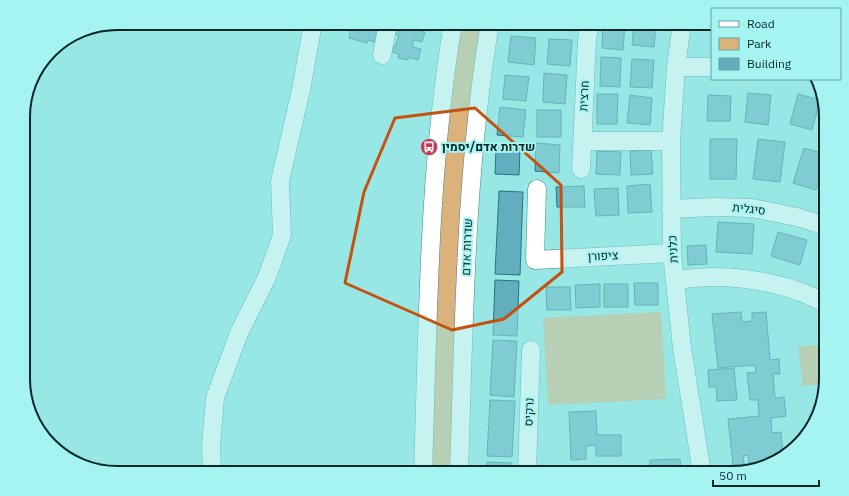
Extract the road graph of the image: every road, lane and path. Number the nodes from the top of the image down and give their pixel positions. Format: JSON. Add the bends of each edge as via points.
{"nodes":[{"id":1,"x":312,"y":30,"type":"edge"},
{"id":2,"x":387,"y":30,"type":"edge"},
{"id":3,"x":452,"y":30,"type":"edge"},
{"id":4,"x":489,"y":30,"type":"edge"},
{"id":5,"x":588,"y":30,"type":"edge"},
{"id":6,"x":681,"y":30,"type":"edge"},
{"id":7,"x":382,"y":55,"type":"dead end"},
{"id":8,"x":676,"y":67,"type":"junction"},
{"id":9,"x":711,"y":67,"type":"edge"},
{"id":10,"x":582,"y":141,"type":"junction"},
{"id":11,"x":671,"y":141,"type":"junction"},
{"id":12,"x":581,"y":169,"type":"dead end"},
{"id":13,"x":537,"y":189,"type":"dead end"},
{"id":14,"x":671,"y":209,"type":"junction"},
{"id":15,"x":819,"y":224,"type":"edge"},
{"id":16,"x":672,"y":253,"type":"junction"},
{"id":17,"x":675,"y":280,"type":"junction"},
{"id":18,"x":819,"y":301,"type":"edge"},
{"id":19,"x":531,"y":350,"type":"dead end"},
{"id":20,"x":212,"y":466,"type":"edge"},
{"id":21,"x":423,"y":466,"type":"edge"},
{"id":22,"x":459,"y":466,"type":"edge"},
{"id":23,"x":527,"y":466,"type":"edge"},
{"id":24,"x":701,"y":466,"type":"edge"}],
"edges":[{"from":1,"to":20,"type":"street","via":[[280,181],[282,235],[267,278],[239,333],[215,398]]},
{"from":2,"to":7,"type":"street"},
{"from":3,"to":21,"type":"street","via":[[440,119],[431,229]]},
{"from":4,"to":22,"type":"street","name":"שדרות אדם","via":[[470,185]]},
{"from":5,"to":10,"type":"street","name":"חרצית"},
{"from":6,"to":8,"type":"street","name":"כלנית"},
{"from":8,"to":9,"type":"street"},
{"from":8,"to":11,"type":"street","name":"כלנית"},
{"from":10,"to":11,"type":"street"},
{"from":10,"to":12,"type":"street","name":"חרצית"},
{"from":11,"to":14,"type":"street","name":"כלנית"},
{"from":13,"to":16,"type":"street","name":"ציפורן","via":[[535,260]]},
{"from":14,"to":15,"type":"street","name":"סיגלית","via":[[752,208]]},
{"from":14,"to":16,"type":"street","name":"כלנית"},
{"from":16,"to":17,"type":"street","name":"כלנית"},
{"from":17,"to":18,"type":"street","via":[[712,277],[747,280],[786,287]]},
{"from":17,"to":24,"type":"street","name":"כלנית","via":[[682,348]]},
{"from":19,"to":23,"type":"street","name":"נרקיס"}]}
